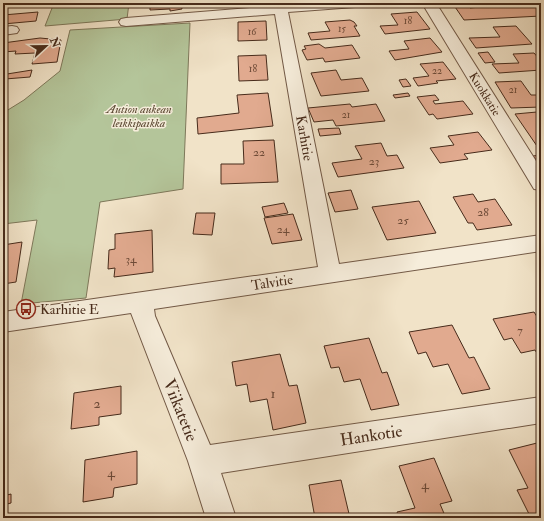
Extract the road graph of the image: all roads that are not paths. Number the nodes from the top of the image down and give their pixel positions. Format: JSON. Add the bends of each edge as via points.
{"nodes":[{"id":1,"x":355,"y":3,"type":"edge"},
{"id":2,"x":429,"y":3,"type":"edge"},
{"id":3,"x":281,"y":6,"type":"edge"},
{"id":4,"x":126,"y":22,"type":"dead end"},
{"id":5,"x":541,"y":184,"type":"edge"},
{"id":6,"x":541,"y":244,"type":"edge"},
{"id":7,"x":330,"y":273,"type":"junction"},
{"id":8,"x":142,"y":302,"type":"junction"},
{"id":9,"x":3,"y":322,"type":"edge"},
{"id":10,"x":541,"y":410,"type":"edge"},
{"id":11,"x":202,"y":461,"type":"junction"},
{"id":12,"x":221,"y":518,"type":"edge"}],
"edges":[{"from":1,"to":3,"type":"street"},
{"from":2,"to":5,"type":"street","name":"Kuokkatie"},
{"from":3,"to":4,"type":"street"},
{"from":3,"to":7,"type":"street","name":"Karhitie"},
{"from":6,"to":7,"type":"street","name":"Talvitie"},
{"from":7,"to":8,"type":"street","name":"Talvitie"},
{"from":8,"to":9,"type":"street","name":"Talvitie"},
{"from":8,"to":11,"type":"street","name":"Viikatetie","via":[[143,316]]},
{"from":10,"to":11,"type":"street","name":"Hankotie"},
{"from":11,"to":12,"type":"street","name":"Viikatetie"}]}
